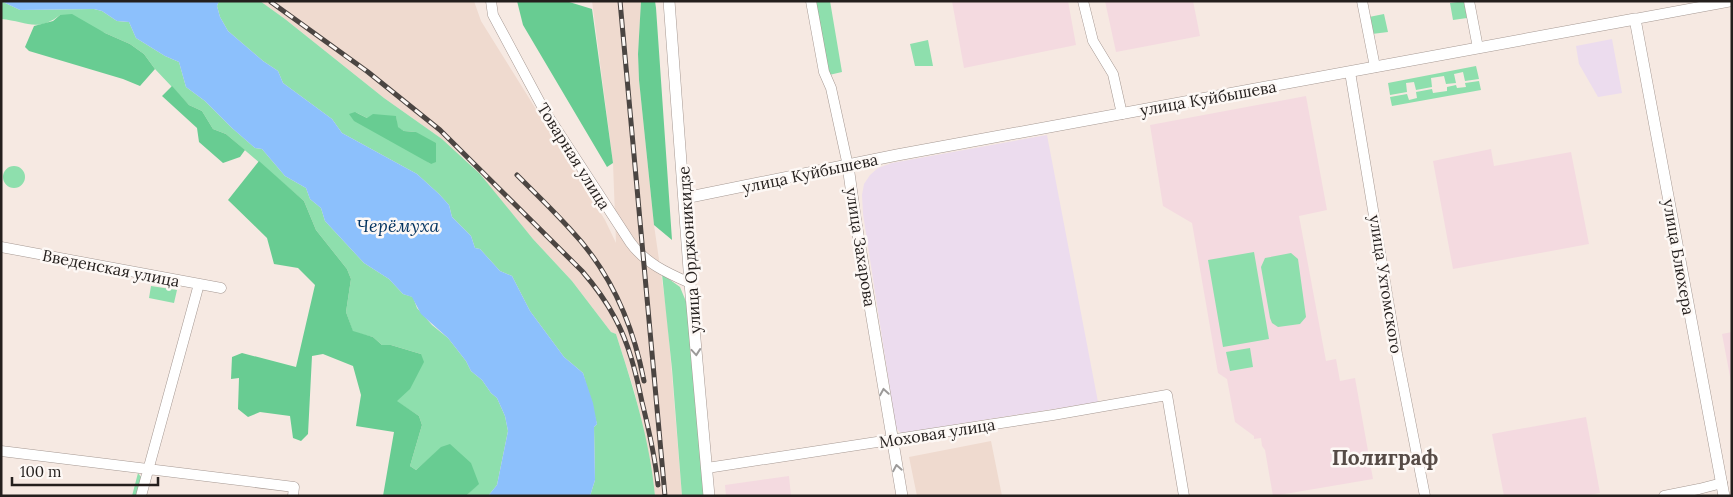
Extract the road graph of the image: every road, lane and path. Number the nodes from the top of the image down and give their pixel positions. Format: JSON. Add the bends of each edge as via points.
{"nodes":[{"id":1,"x":491,"y":1,"type":"edge"},
{"id":2,"x":811,"y":1,"type":"edge"},
{"id":3,"x":1083,"y":1,"type":"edge"},
{"id":4,"x":1362,"y":1,"type":"edge"},
{"id":5,"x":1469,"y":1,"type":"edge"},
{"id":6,"x":1732,"y":1,"type":"edge"},
{"id":7,"x":669,"y":3,"type":"edge"},
{"id":8,"x":1677,"y":6,"type":"edge"},
{"id":9,"x":1635,"y":19,"type":"junction"},
{"id":10,"x":1478,"y":48,"type":"junction"},
{"id":11,"x":1375,"y":67,"type":"junction"},
{"id":12,"x":1350,"y":72,"type":"junction"},
{"id":13,"x":1122,"y":114,"type":"junction"},
{"id":14,"x":848,"y":166,"type":"junction"},
{"id":15,"x":685,"y":198,"type":"junction"},
{"id":16,"x":1,"y":247,"type":"edge"},
{"id":17,"x":690,"y":283,"type":"junction"},
{"id":18,"x":199,"y":284,"type":"junction"},
{"id":19,"x":221,"y":288,"type":"dead end"},
{"id":20,"x":892,"y":440,"type":"junction"},
{"id":21,"x":1,"y":452,"type":"edge"},
{"id":22,"x":707,"y":468,"type":"junction"},
{"id":23,"x":148,"y":469,"type":"junction"},
{"id":24,"x":1722,"y":483,"type":"junction"},
{"id":25,"x":294,"y":492,"type":"edge"},
{"id":26,"x":141,"y":496,"type":"edge"},
{"id":27,"x":709,"y":496,"type":"edge"},
{"id":28,"x":902,"y":496,"type":"edge"},
{"id":29,"x":1184,"y":496,"type":"edge"},
{"id":30,"x":1425,"y":496,"type":"edge"},
{"id":31,"x":1664,"y":496,"type":"edge"},
{"id":32,"x":1724,"y":496,"type":"edge"}],
"edges":[{"from":1,"to":17,"type":"street","name":"Товарная улица","via":[[493,16],[544,110],[630,242],[643,258]]},
{"from":2,"to":14,"type":"street","name":"улица Захарова","via":[[824,72],[831,88]]},
{"from":3,"to":13,"type":"street","via":[[1093,41],[1113,74]]},
{"from":4,"to":11,"type":"street"},
{"from":5,"to":10,"type":"street"},
{"from":6,"to":8,"type":"street","name":"улица Куйбышева"},
{"from":7,"to":15,"type":"street","name":"улица Орджоникидзе"},
{"from":8,"to":9,"type":"street","name":"улица Куйбышева"},
{"from":9,"to":10,"type":"street","name":"улица Куйбышева"},
{"from":9,"to":24,"type":"street","name":"улица Блюхера"},
{"from":10,"to":11,"type":"street","name":"улица Куйбышева"},
{"from":11,"to":12,"type":"street","name":"улица Куйбышева"},
{"from":12,"to":13,"type":"street","name":"улица Куйбышева"},
{"from":12,"to":30,"type":"street","name":"улица Ухтомского"},
{"from":13,"to":14,"type":"street","name":"улица Куйбышева"},
{"from":14,"to":15,"type":"street","name":"улица Куйбышева"},
{"from":20,"to":14,"type":"street","name":"улица Захарова","one_way":true},
{"from":15,"to":17,"type":"street","name":"улица Орджоникидзе"},
{"from":16,"to":18,"type":"street","name":"Введенская улица"},
{"from":17,"to":22,"type":"street","name":"улица Орджоникидзе","one_way":true},
{"from":18,"to":19,"type":"street","name":"Введенская улица"},
{"from":18,"to":23,"type":"street"},
{"from":20,"to":22,"type":"street","name":"Моховая улица"},
{"from":28,"to":20,"type":"street","name":"улица Захарова","one_way":true},
{"from":20,"to":29,"type":"street","name":"Моховая улица","via":[[1167,395]]},
{"from":21,"to":23,"type":"street"},
{"from":22,"to":27,"type":"street","name":"улица Орджоникидзе"},
{"from":23,"to":25,"type":"street"},
{"from":23,"to":26,"type":"street"},
{"from":24,"to":31,"type":"street"},
{"from":24,"to":32,"type":"street","name":"улица Блюхера"}]}
